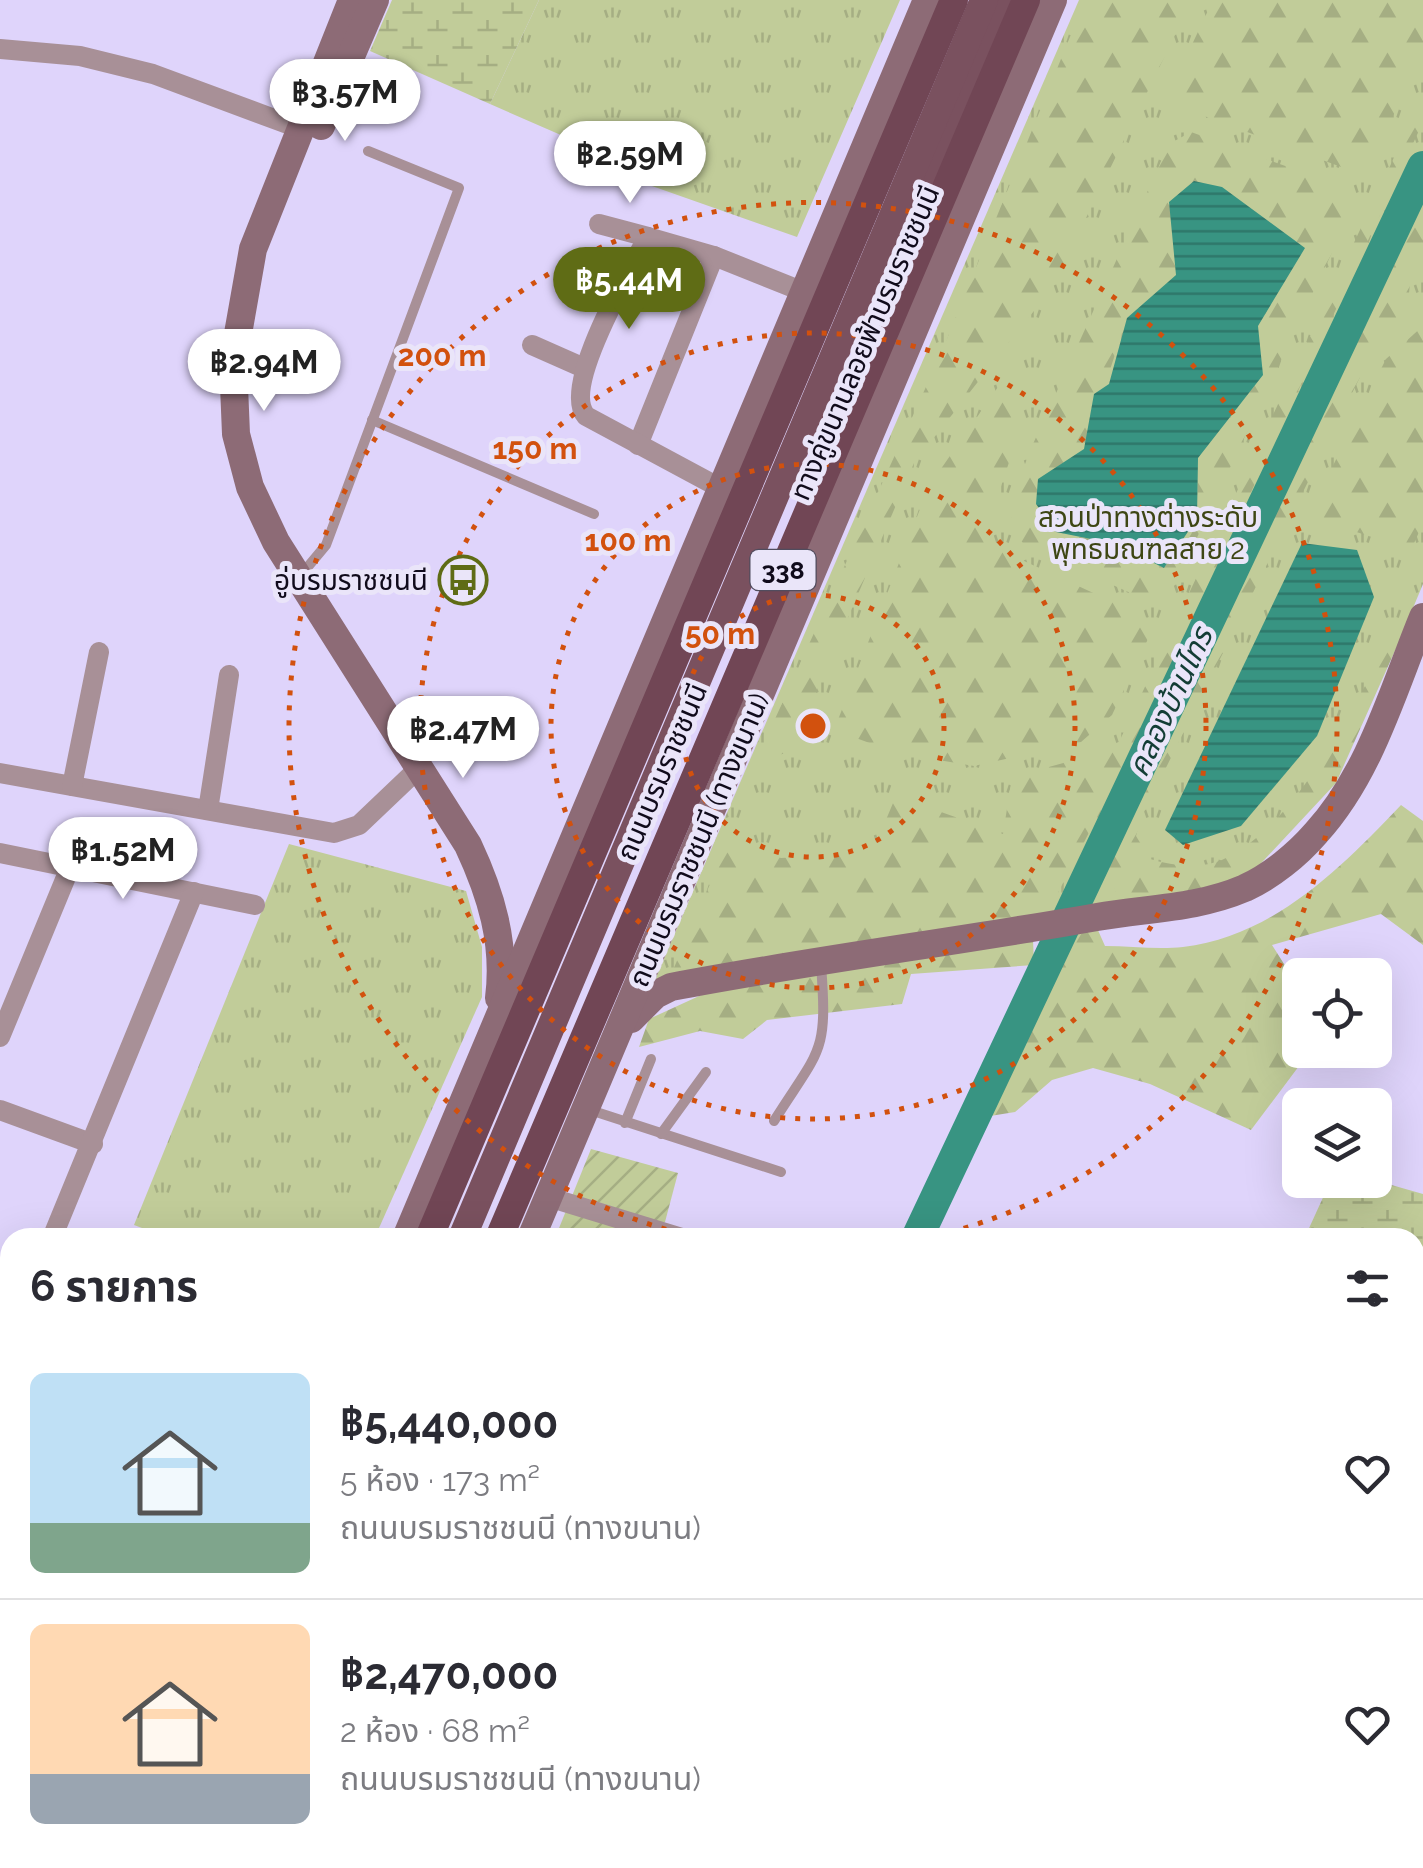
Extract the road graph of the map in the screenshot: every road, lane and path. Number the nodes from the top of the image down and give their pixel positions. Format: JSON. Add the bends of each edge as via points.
{"nodes":[{"id":1,"x":352,"y":0,"type":"edge"},
{"id":2,"x":376,"y":0,"type":"edge"},
{"id":3,"x":927,"y":0,"type":"edge"},
{"id":4,"x":954,"y":0,"type":"edge"},
{"id":5,"x":984,"y":0,"type":"edge"},
{"id":6,"x":1010,"y":0,"type":"edge"},
{"id":7,"x":1026,"y":0,"type":"edge"},
{"id":8,"x":1052,"y":0,"type":"edge"},
{"id":9,"x":0,"y":49,"type":"edge"},
{"id":10,"x":300,"y":129,"type":"junction"},
{"id":11,"x":368,"y":151,"type":"dead end"},
{"id":12,"x":599,"y":224,"type":"dead end"},
{"id":13,"x":648,"y":237,"type":"junction"},
{"id":14,"x":253,"y":249,"type":"junction"},
{"id":15,"x":714,"y":256,"type":"junction"},
{"id":16,"x":804,"y":292,"type":"junction"},
{"id":17,"x":532,"y":345,"type":"dead end"},
{"id":18,"x":584,"y":368,"type":"junction"},
{"id":19,"x":372,"y":420,"type":"junction"},
{"id":20,"x":638,"y":445,"type":"junction"},
{"id":21,"x":720,"y":488,"type":"junction"},
{"id":22,"x":594,"y":514,"type":"dead end"},
{"id":23,"x":299,"y":577,"type":"junction"},
{"id":24,"x":1423,"y":617,"type":"edge"},
{"id":25,"x":98,"y":652,"type":"dead end"},
{"id":26,"x":229,"y":675,"type":"dead end"},
{"id":27,"x":420,"y":766,"type":"junction"},
{"id":28,"x":0,"y":774,"type":"edge"},
{"id":29,"x":72,"y":786,"type":"junction"},
{"id":30,"x":208,"y":810,"type":"junction"},
{"id":31,"x":0,"y":853,"type":"edge"},
{"id":32,"x":71,"y":866,"type":"junction"},
{"id":33,"x":194,"y":892,"type":"junction"},
{"id":34,"x":255,"y":905,"type":"dead end"},
{"id":35,"x":821,"y":958,"type":"junction"},
{"id":36,"x":496,"y":1023,"type":"junction"},
{"id":37,"x":618,"y":1034,"type":"junction"},
{"id":38,"x":0,"y":1037,"type":"edge"},
{"id":39,"x":651,"y":1059,"type":"dead end"},
{"id":40,"x":706,"y":1072,"type":"dead end"},
{"id":41,"x":586,"y":1108,"type":"junction"},
{"id":42,"x":0,"y":1110,"type":"edge"},
{"id":43,"x":774,"y":1121,"type":"dead end"},
{"id":44,"x":625,"y":1122,"type":"junction"},
{"id":45,"x":661,"y":1134,"type":"junction"},
{"id":46,"x":92,"y":1144,"type":"junction"},
{"id":47,"x":782,"y":1172,"type":"dead end"},
{"id":48,"x":548,"y":1197,"type":"junction"},
{"id":49,"x":56,"y":1228,"type":"edge"},
{"id":50,"x":410,"y":1228,"type":"edge"},
{"id":51,"x":433,"y":1228,"type":"edge"},
{"id":52,"x":466,"y":1228,"type":"edge"},
{"id":53,"x":490,"y":1228,"type":"edge"},
{"id":54,"x":504,"y":1228,"type":"edge"},
{"id":55,"x":535,"y":1228,"type":"edge"},
{"id":56,"x":649,"y":1228,"type":"edge"}],
"edges":[{"from":1,"to":10,"type":"main road"},
{"from":2,"to":14,"type":"main road","via":[[297,182]]},
{"from":3,"to":16,"type":"main road"},
{"from":4,"to":51,"type":"highway","name":"ถนนบรมราชชนนี","number":"338"},
{"from":5,"to":52,"type":"main road","name":"ทางคู่ขนานลอยฟ้าบรมราชชนนี","number":"338"},
{"from":6,"to":53,"type":"main road","name":"ทางคู่ขนานลอยฟ้าบรมราชชนนี","number":"338"},
{"from":7,"to":54,"type":"highway","name":"ถนนบรมราชชนนี","number":"338"},
{"from":8,"to":37,"type":"main road","name":"ถนนบรมราชชนนี (ทางขนาน)","number":"338"},
{"from":9,"to":10,"type":"street","via":[[80,56],[154,74]]},
{"from":10,"to":14,"type":"main road"},
{"from":11,"to":19,"type":"lane","via":[[459,188]]},
{"from":12,"to":13,"type":"street"},
{"from":13,"to":15,"type":"street"},
{"from":13,"to":18,"type":"street"},
{"from":14,"to":23,"type":"main road","via":[[233,362],[236,434],[262,516]]},
{"from":15,"to":16,"type":"street"},
{"from":15,"to":20,"type":"street"},
{"from":16,"to":21,"type":"main road"},
{"from":17,"to":18,"type":"street"},
{"from":18,"to":20,"type":"street","via":[[580,410]]},
{"from":19,"to":22,"type":"lane"},
{"from":19,"to":23,"type":"lane","via":[[326,545]]},
{"from":20,"to":21,"type":"street"},
{"from":21,"to":36,"type":"main road"},
{"from":23,"to":27,"type":"main road"},
{"from":24,"to":35,"type":"main road","via":[[1340,806],[1286,862],[1247,887],[1170,910]]},
{"from":25,"to":29,"type":"street"},
{"from":26,"to":30,"type":"street"},
{"from":27,"to":30,"type":"street","via":[[359,825],[334,833]]},
{"from":27,"to":36,"type":"main road","via":[[468,844],[492,905],[502,958]]},
{"from":28,"to":29,"type":"street"},
{"from":29,"to":30,"type":"street"},
{"from":31,"to":32,"type":"street"},
{"from":32,"to":33,"type":"street"},
{"from":32,"to":38,"type":"street"},
{"from":33,"to":34,"type":"street"},
{"from":33,"to":46,"type":"street"},
{"from":35,"to":37,"type":"main road","via":[[670,986]]},
{"from":35,"to":43,"type":"lane","via":[[823,1040],[814,1065]]},
{"from":36,"to":50,"type":"main road"},
{"from":37,"to":41,"type":"main road","name":"ถนนบรมราชชนนี (ทางขนาน)","number":"338"},
{"from":39,"to":44,"type":"lane"},
{"from":40,"to":45,"type":"lane"},
{"from":41,"to":44,"type":"lane"},
{"from":41,"to":48,"type":"main road","name":"ถนนบรมราชชนนี (ทางขนาน)","number":"338"},
{"from":42,"to":46,"type":"street"},
{"from":44,"to":45,"type":"lane"},
{"from":45,"to":47,"type":"lane"},
{"from":46,"to":49,"type":"street"},
{"from":48,"to":55,"type":"main road","name":"ถนนบรมราชชนนี (ทางขนาน)","number":"338"},
{"from":48,"to":56,"type":"street"}]}
